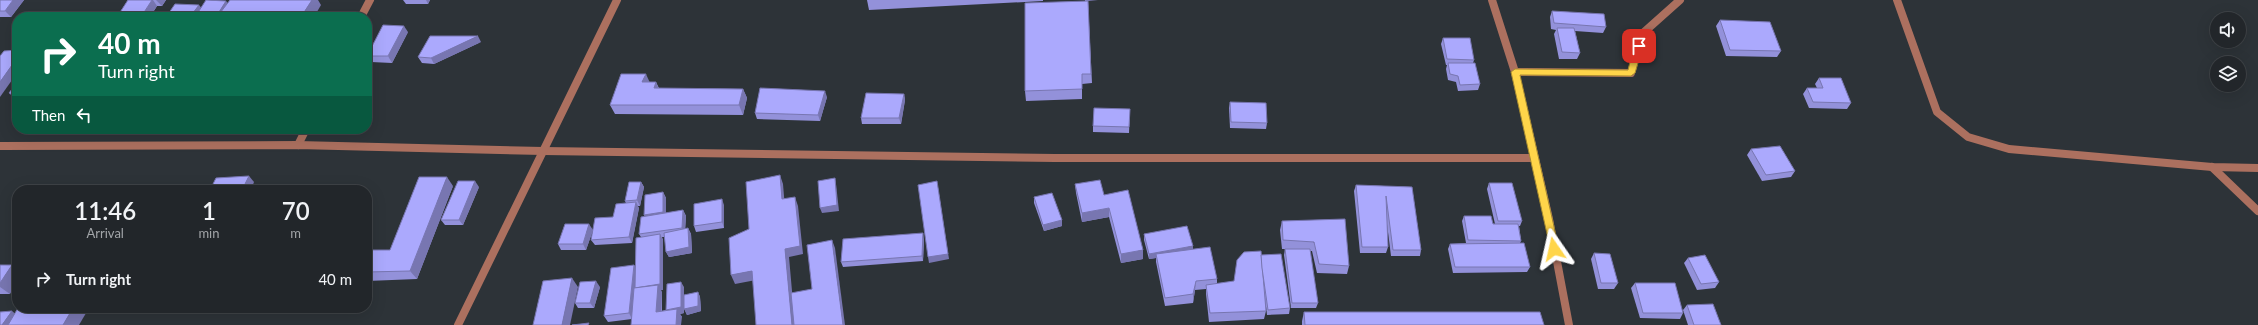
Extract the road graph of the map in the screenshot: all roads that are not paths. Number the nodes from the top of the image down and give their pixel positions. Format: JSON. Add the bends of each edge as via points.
{"nodes":[{"id":1,"x":370,"y":0,"type":"edge"},
{"id":2,"x":617,"y":0,"type":"edge"},
{"id":3,"x":1492,"y":0,"type":"edge"},
{"id":4,"x":1680,"y":0,"type":"edge"},
{"id":5,"x":1897,"y":0,"type":"edge"},
{"id":6,"x":364,"y":12,"type":"edge"},
{"id":7,"x":1515,"y":72,"type":"junction"},
{"id":8,"x":304,"y":134,"type":"edge"},
{"id":9,"x":298,"y":145,"type":"junction"},
{"id":10,"x":0,"y":146,"type":"edge"},
{"id":11,"x":543,"y":151,"type":"junction"},
{"id":12,"x":1533,"y":158,"type":"junction"},
{"id":13,"x":2212,"y":167,"type":"junction"},
{"id":14,"x":2258,"y":168,"type":"edge"},
{"id":15,"x":2258,"y":212,"type":"edge"},
{"id":16,"x":458,"y":325,"type":"edge"},
{"id":17,"x":1569,"y":325,"type":"edge"}],
"edges":[{"from":1,"to":6,"type":"street"},
{"from":2,"to":11,"type":"street"},
{"from":3,"to":7,"type":"street"},
{"from":4,"to":7,"type":"street","via":[[1642,33],[1631,73]]},
{"from":5,"to":13,"type":"street","via":[[1937,112],[1968,137],[2009,149]]},
{"from":7,"to":12,"type":"street"},
{"from":8,"to":9,"type":"street"},
{"from":9,"to":10,"type":"street"},
{"from":9,"to":11,"type":"street"},
{"from":11,"to":12,"type":"street","via":[[1055,158]]},
{"from":11,"to":16,"type":"street"},
{"from":12,"to":17,"type":"street","via":[[1549,219]]},
{"from":13,"to":14,"type":"street"},
{"from":13,"to":15,"type":"street"}]}
